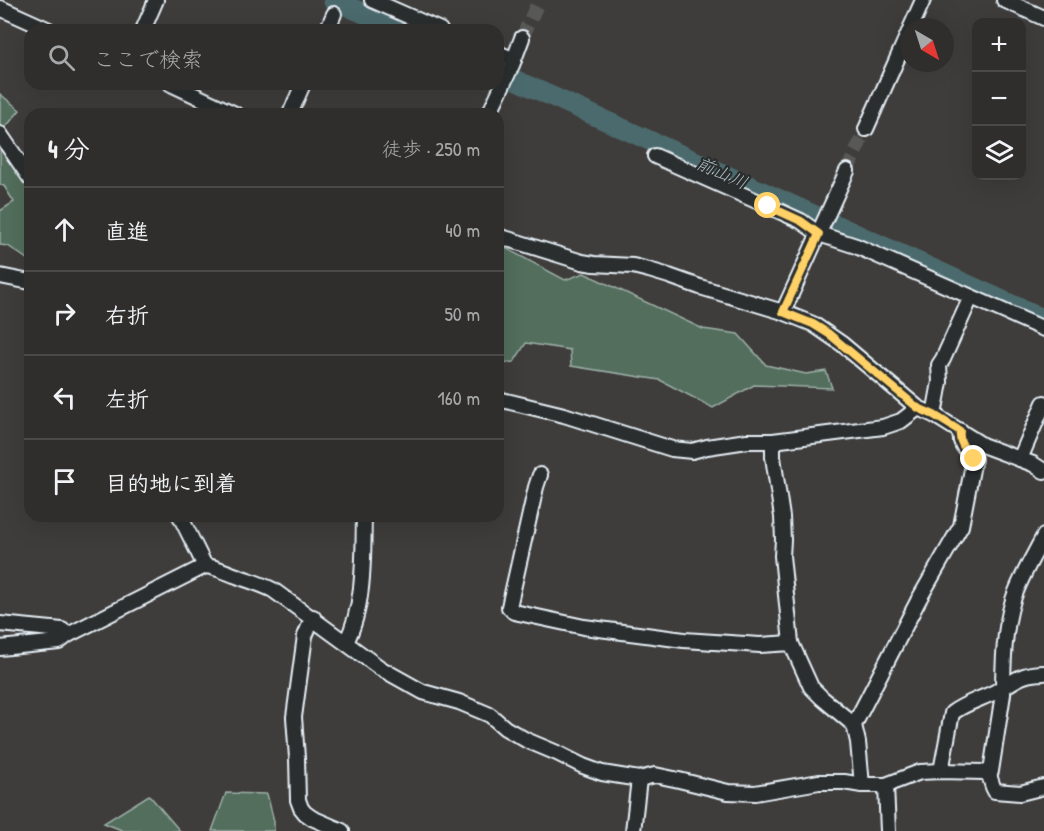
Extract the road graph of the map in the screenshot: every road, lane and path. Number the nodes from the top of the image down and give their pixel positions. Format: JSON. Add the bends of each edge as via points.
{"nodes":[{"id":1,"x":156,"y":0,"type":"edge"},
{"id":2,"x":372,"y":0,"type":"edge"},
{"id":3,"x":923,"y":0,"type":"edge"},
{"id":4,"x":1004,"y":0,"type":"edge"},
{"id":5,"x":0,"y":8,"type":"edge"},
{"id":6,"x":334,"y":14,"type":"dead end"},
{"id":7,"x":915,"y":18,"type":"edge"},
{"id":8,"x":1044,"y":18,"type":"edge"},
{"id":9,"x":36,"y":24,"type":"edge"},
{"id":10,"x":145,"y":24,"type":"edge"},
{"id":11,"x":330,"y":24,"type":"edge"},
{"id":12,"x":426,"y":24,"type":"edge"},
{"id":13,"x":522,"y":38,"type":"tunnel mouth"},
{"id":14,"x":900,"y":52,"type":"edge"},
{"id":15,"x":504,"y":57,"type":"edge"},
{"id":16,"x":513,"y":62,"type":"junction"},
{"id":17,"x":504,"y":82,"type":"edge"},
{"id":18,"x":184,"y":90,"type":"edge"},
{"id":19,"x":300,"y":90,"type":"edge"},
{"id":20,"x":500,"y":90,"type":"edge"},
{"id":21,"x":222,"y":108,"type":"edge"},
{"id":22,"x":293,"y":108,"type":"edge"},
{"id":23,"x":492,"y":108,"type":"edge"},
{"id":24,"x":866,"y":129,"type":"tunnel mouth"},
{"id":25,"x":0,"y":134,"type":"edge"},
{"id":26,"x":655,"y":156,"type":"dead end"},
{"id":27,"x":24,"y":169,"type":"edge"},
{"id":28,"x":847,"y":171,"type":"tunnel mouth"},
{"id":29,"x":821,"y":230,"type":"junction"},
{"id":30,"x":504,"y":238,"type":"edge"},
{"id":31,"x":0,"y":276,"type":"edge"},
{"id":32,"x":24,"y":281,"type":"edge"},
{"id":33,"x":971,"y":297,"type":"junction"},
{"id":34,"x":783,"y":312,"type":"junction"},
{"id":35,"x":1044,"y":330,"type":"edge"},
{"id":36,"x":504,"y":400,"type":"edge"},
{"id":37,"x":1044,"y":403,"type":"edge"},
{"id":38,"x":918,"y":408,"type":"junction"},
{"id":39,"x":934,"y":415,"type":"junction"},
{"id":40,"x":960,"y":431,"type":"junction"},
{"id":41,"x":772,"y":441,"type":"junction"},
{"id":42,"x":998,"y":451,"type":"junction"},
{"id":43,"x":974,"y":459,"type":"junction"},
{"id":44,"x":1020,"y":459,"type":"junction"},
{"id":45,"x":1044,"y":471,"type":"edge"},
{"id":46,"x":540,"y":475,"type":"dead end"},
{"id":47,"x":183,"y":522,"type":"edge"},
{"id":48,"x":364,"y":522,"type":"edge"},
{"id":49,"x":1044,"y":536,"type":"edge"},
{"id":50,"x":205,"y":566,"type":"junction"},
{"id":51,"x":313,"y":617,"type":"junction"},
{"id":52,"x":0,"y":624,"type":"edge"},
{"id":53,"x":68,"y":635,"type":"junction"},
{"id":54,"x":345,"y":642,"type":"junction"},
{"id":55,"x":791,"y":643,"type":"junction"},
{"id":56,"x":0,"y":648,"type":"edge"},
{"id":57,"x":1044,"y":674,"type":"edge"},
{"id":58,"x":1003,"y":687,"type":"junction"},
{"id":59,"x":854,"y":725,"type":"junction"},
{"id":60,"x":941,"y":771,"type":"junction"},
{"id":61,"x":989,"y":775,"type":"junction"},
{"id":62,"x":639,"y":779,"type":"junction"},
{"id":63,"x":862,"y":785,"type":"junction"},
{"id":64,"x":886,"y":785,"type":"junction"},
{"id":65,"x":1044,"y":787,"type":"edge"},
{"id":66,"x":342,"y":831,"type":"edge"},
{"id":67,"x":633,"y":831,"type":"edge"},
{"id":68,"x":888,"y":831,"type":"edge"}],
"edges":[{"from":1,"to":10,"type":"street"},
{"from":2,"to":12,"type":"street"},
{"from":3,"to":7,"type":"street"},
{"from":4,"to":8,"type":"street"},
{"from":5,"to":9,"type":"street"},
{"from":6,"to":11,"type":"street"},
{"from":13,"to":16,"type":"street"},
{"from":14,"to":24,"type":"street"},
{"from":15,"to":16,"type":"street"},
{"from":16,"to":17,"type":"street"},
{"from":18,"to":21,"type":"street"},
{"from":19,"to":22,"type":"street"},
{"from":20,"to":23,"type":"street"},
{"from":25,"to":27,"type":"street"},
{"from":26,"to":29,"type":"street"},
{"from":28,"to":29,"type":"street"},
{"from":29,"to":33,"type":"street"},
{"from":29,"to":34,"type":"street"},
{"from":30,"to":34,"type":"street","via":[[582,262],[649,270]]},
{"from":31,"to":32,"type":"street"},
{"from":33,"to":35,"type":"street"},
{"from":33,"to":39,"type":"street","via":[[939,365]]},
{"from":34,"to":38,"type":"street","via":[[829,334]]},
{"from":36,"to":41,"type":"street","via":[[672,449],[692,451],[747,441]]},
{"from":37,"to":44,"type":"street"},
{"from":38,"to":39,"type":"street"},
{"from":38,"to":41,"type":"street","via":[[901,421],[883,427]]},
{"from":39,"to":40,"type":"street"},
{"from":40,"to":42,"type":"street"},
{"from":40,"to":43,"type":"street","via":[[959,439]]},
{"from":41,"to":55,"type":"street"},
{"from":42,"to":43,"type":"street","via":[[990,457]]},
{"from":42,"to":44,"type":"street"},
{"from":43,"to":59,"type":"street","via":[[961,526]]},
{"from":44,"to":45,"type":"street"},
{"from":46,"to":55,"type":"street","via":[[509,607],[514,612],[584,627],[684,640]]},
{"from":47,"to":50,"type":"street"},
{"from":48,"to":54,"type":"street","via":[[358,606]]},
{"from":49,"to":58,"type":"street","via":[[1013,601]]},
{"from":50,"to":51,"type":"street","via":[[261,583]]},
{"from":50,"to":53,"type":"street"},
{"from":51,"to":54,"type":"street"},
{"from":51,"to":66,"type":"street","via":[[305,636],[294,717],[298,800],[312,818]]},
{"from":52,"to":53,"type":"street","via":[[62,630]]},
{"from":53,"to":56,"type":"street","via":[[55,643]]},
{"from":54,"to":62,"type":"street","via":[[380,668],[423,692],[490,715],[526,740],[602,773]]},
{"from":55,"to":59,"type":"street","via":[[811,687]]},
{"from":57,"to":58,"type":"street","via":[[1023,676]]},
{"from":58,"to":60,"type":"street","via":[[952,713]]},
{"from":58,"to":61,"type":"street"},
{"from":59,"to":63,"type":"street"},
{"from":60,"to":61,"type":"street"},
{"from":60,"to":64,"type":"street","via":[[920,772]]},
{"from":61,"to":65,"type":"street","via":[[995,791],[1020,793]]},
{"from":62,"to":63,"type":"street","via":[[654,775],[728,792],[771,791],[819,782]]},
{"from":62,"to":67,"type":"street"},
{"from":63,"to":64,"type":"street"},
{"from":64,"to":68,"type":"street"}]}
